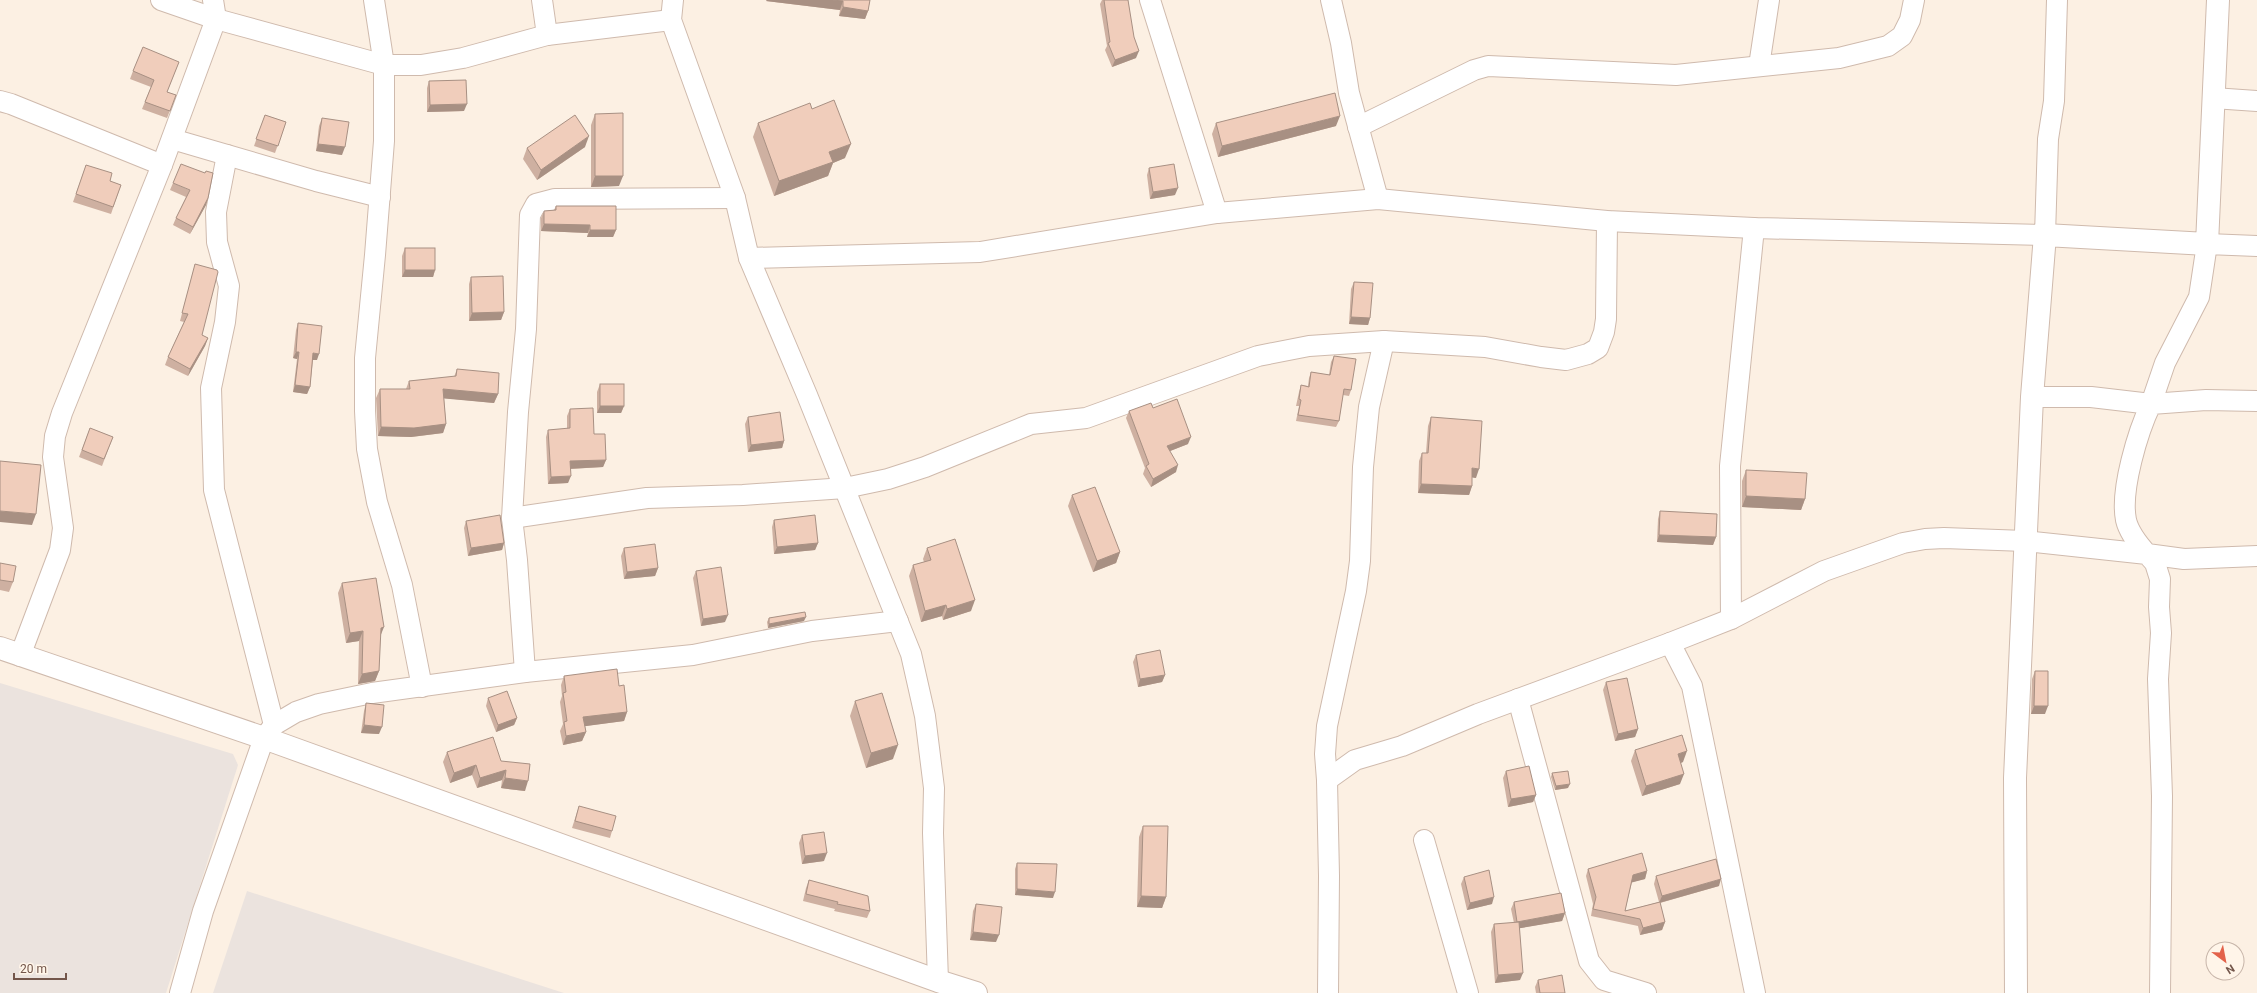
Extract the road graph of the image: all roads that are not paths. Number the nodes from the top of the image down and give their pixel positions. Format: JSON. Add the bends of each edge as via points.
{"nodes":[{"id":1,"x":161,"y":0,"type":"edge"},
{"id":2,"x":374,"y":0,"type":"edge"},
{"id":3,"x":542,"y":0,"type":"edge"},
{"id":4,"x":673,"y":0,"type":"edge"},
{"id":5,"x":1150,"y":0,"type":"edge"},
{"id":6,"x":1331,"y":0,"type":"edge"},
{"id":7,"x":1769,"y":0,"type":"edge"},
{"id":8,"x":1914,"y":0,"type":"edge"},
{"id":9,"x":2057,"y":0,"type":"edge"},
{"id":10,"x":2218,"y":0,"type":"edge"},
{"id":11,"x":214,"y":9,"type":"edge"},
{"id":12,"x":671,"y":20,"type":"junction"},
{"id":13,"x":547,"y":35,"type":"junction"},
{"id":14,"x":384,"y":66,"type":"junction"},
{"id":15,"x":1759,"y":66,"type":"junction"},
{"id":16,"x":2213,"y":98,"type":"junction"},
{"id":17,"x":0,"y":101,"type":"edge"},
{"id":18,"x":2257,"y":101,"type":"edge"},
{"id":19,"x":1358,"y":127,"type":"junction"},
{"id":20,"x":172,"y":139,"type":"junction"},
{"id":21,"x":227,"y":155,"type":"junction"},
{"id":22,"x":162,"y":165,"type":"junction"},
{"id":23,"x":380,"y":197,"type":"junction"},
{"id":24,"x":736,"y":198,"type":"junction"},
{"id":25,"x":1378,"y":199,"type":"junction"},
{"id":26,"x":1217,"y":213,"type":"junction"},
{"id":27,"x":1607,"y":221,"type":"junction"},
{"id":28,"x":1754,"y":228,"type":"junction"},
{"id":29,"x":2045,"y":234,"type":"junction"},
{"id":30,"x":2207,"y":244,"type":"junction"},
{"id":31,"x":2257,"y":246,"type":"edge"},
{"id":32,"x":749,"y":258,"type":"junction"},
{"id":33,"x":1384,"y":341,"type":"junction"},
{"id":34,"x":2032,"y":397,"type":"junction"},
{"id":35,"x":2257,"y":401,"type":"edge"},
{"id":36,"x":2151,"y":404,"type":"junction"},
{"id":37,"x":845,"y":488,"type":"junction"},
{"id":38,"x":512,"y":518,"type":"junction"},
{"id":39,"x":2025,"y":541,"type":"junction"},
{"id":40,"x":2147,"y":554,"type":"junction"},
{"id":41,"x":2257,"y":556,"type":"edge"},
{"id":42,"x":1731,"y":619,"type":"junction"},
{"id":43,"x":898,"y":621,"type":"junction"},
{"id":44,"x":1670,"y":643,"type":"junction"},
{"id":45,"x":0,"y":648,"type":"edge"},
{"id":46,"x":20,"y":656,"type":"junction"},
{"id":47,"x":525,"y":672,"type":"junction"},
{"id":48,"x":422,"y":687,"type":"junction"},
{"id":49,"x":1518,"y":699,"type":"junction"},
{"id":50,"x":269,"y":732,"type":"junction"},
{"id":51,"x":1327,"y":780,"type":"junction"},
{"id":52,"x":1424,"y":840,"type":"dead end"},
{"id":53,"x":938,"y":987,"type":"edge"},
{"id":54,"x":180,"y":993,"type":"edge"},
{"id":55,"x":976,"y":993,"type":"edge"},
{"id":56,"x":1328,"y":993,"type":"edge"},
{"id":57,"x":1468,"y":993,"type":"edge"},
{"id":58,"x":1646,"y":993,"type":"edge"},
{"id":59,"x":1755,"y":993,"type":"edge"},
{"id":60,"x":2016,"y":993,"type":"edge"},
{"id":61,"x":2160,"y":993,"type":"edge"}],
"edges":[{"from":1,"to":11,"type":"street"},
{"from":2,"to":14,"type":"street"},
{"from":3,"to":13,"type":"street"},
{"from":4,"to":12,"type":"street"},
{"from":5,"to":26,"type":"street"},
{"from":6,"to":19,"type":"street"},
{"from":7,"to":15,"type":"street"},
{"from":8,"to":15,"type":"street","via":[[1910,20],[1902,36],[1888,46],[1839,58]]},
{"from":9,"to":29,"type":"street","via":[[2054,101],[2048,139]]},
{"from":10,"to":16,"type":"street"},
{"from":11,"to":14,"type":"street"},
{"from":11,"to":20,"type":"street"},
{"from":12,"to":13,"type":"street"},
{"from":12,"to":24,"type":"street"},
{"from":13,"to":14,"type":"street","via":[[463,58],[420,65]]},
{"from":14,"to":23,"type":"street","via":[[384,141]]},
{"from":15,"to":19,"type":"street","via":[[1676,74],[1488,66],[1474,70]]},
{"from":16,"to":18,"type":"street"},
{"from":16,"to":30,"type":"street"},
{"from":17,"to":22,"type":"street"},
{"from":19,"to":25,"type":"street"},
{"from":20,"to":21,"type":"street"},
{"from":20,"to":22,"type":"street"},
{"from":21,"to":23,"type":"street"},
{"from":21,"to":50,"type":"street","via":[[216,212],[217,242],[229,286],[211,388],[214,490]]},
{"from":22,"to":46,"type":"street","via":[[59,424],[53,457],[63,528],[60,550]]},
{"from":23,"to":48,"type":"street","via":[[364,358],[367,449],[377,502],[402,585]]},
{"from":24,"to":32,"type":"street"},
{"from":24,"to":38,"type":"street","via":[[555,199],[536,204],[529,221],[526,330]]},
{"from":25,"to":26,"type":"street"},
{"from":25,"to":27,"type":"street"},
{"from":26,"to":32,"type":"street","via":[[980,252]]},
{"from":27,"to":28,"type":"street"},
{"from":27,"to":33,"type":"street","via":[[1606,319],[1598,348],[1588,354],[1566,360],[1485,347]]},
{"from":28,"to":29,"type":"street"},
{"from":28,"to":42,"type":"street","via":[[1730,466]]},
{"from":29,"to":30,"type":"street"},
{"from":29,"to":34,"type":"street"},
{"from":30,"to":31,"type":"street"},
{"from":30,"to":36,"type":"street","via":[[2199,297],[2165,364]]},
{"from":32,"to":37,"type":"street"},
{"from":33,"to":37,"type":"street","via":[[1309,346],[1258,356],[1086,418],[1031,424],[926,467],[888,479]]},
{"from":33,"to":51,"type":"street","via":[[1369,406],[1356,591],[1326,726]]},
{"from":34,"to":36,"type":"street","via":[[2091,397]]},
{"from":34,"to":39,"type":"street"},
{"from":35,"to":36,"type":"street","via":[[2206,400]]},
{"from":36,"to":40,"type":"street","via":[[2140,426],[2126,492],[2126,520],[2133,538]]},
{"from":37,"to":38,"type":"street","via":[[647,498]]},
{"from":37,"to":43,"type":"street"},
{"from":38,"to":47,"type":"street"},
{"from":39,"to":40,"type":"street"},
{"from":39,"to":42,"type":"street","via":[[1944,538],[1903,543],[1824,571]]},
{"from":39,"to":60,"type":"street","via":[[2015,778]]},
{"from":40,"to":41,"type":"street","via":[[2184,559]]},
{"from":40,"to":61,"type":"street","via":[[2155,563],[2160,579]]},
{"from":42,"to":44,"type":"street"},
{"from":43,"to":47,"type":"street","via":[[812,631],[693,655]]},
{"from":43,"to":53,"type":"street","via":[[911,654],[925,716],[934,788]]},
{"from":44,"to":49,"type":"street"},
{"from":44,"to":59,"type":"street","via":[[1692,686]]},
{"from":45,"to":46,"type":"street"},
{"from":46,"to":50,"type":"street"},
{"from":47,"to":48,"type":"street"},
{"from":48,"to":50,"type":"street","via":[[372,693],[320,704],[296,712]]},
{"from":49,"to":51,"type":"street","via":[[1436,730],[1402,746],[1355,760]]},
{"from":49,"to":58,"type":"street","via":[[1589,961],[1604,980]]},
{"from":50,"to":53,"type":"street"},
{"from":50,"to":54,"type":"street","via":[[203,911]]},
{"from":51,"to":56,"type":"street"},
{"from":52,"to":57,"type":"street"},
{"from":53,"to":55,"type":"street"}]}
